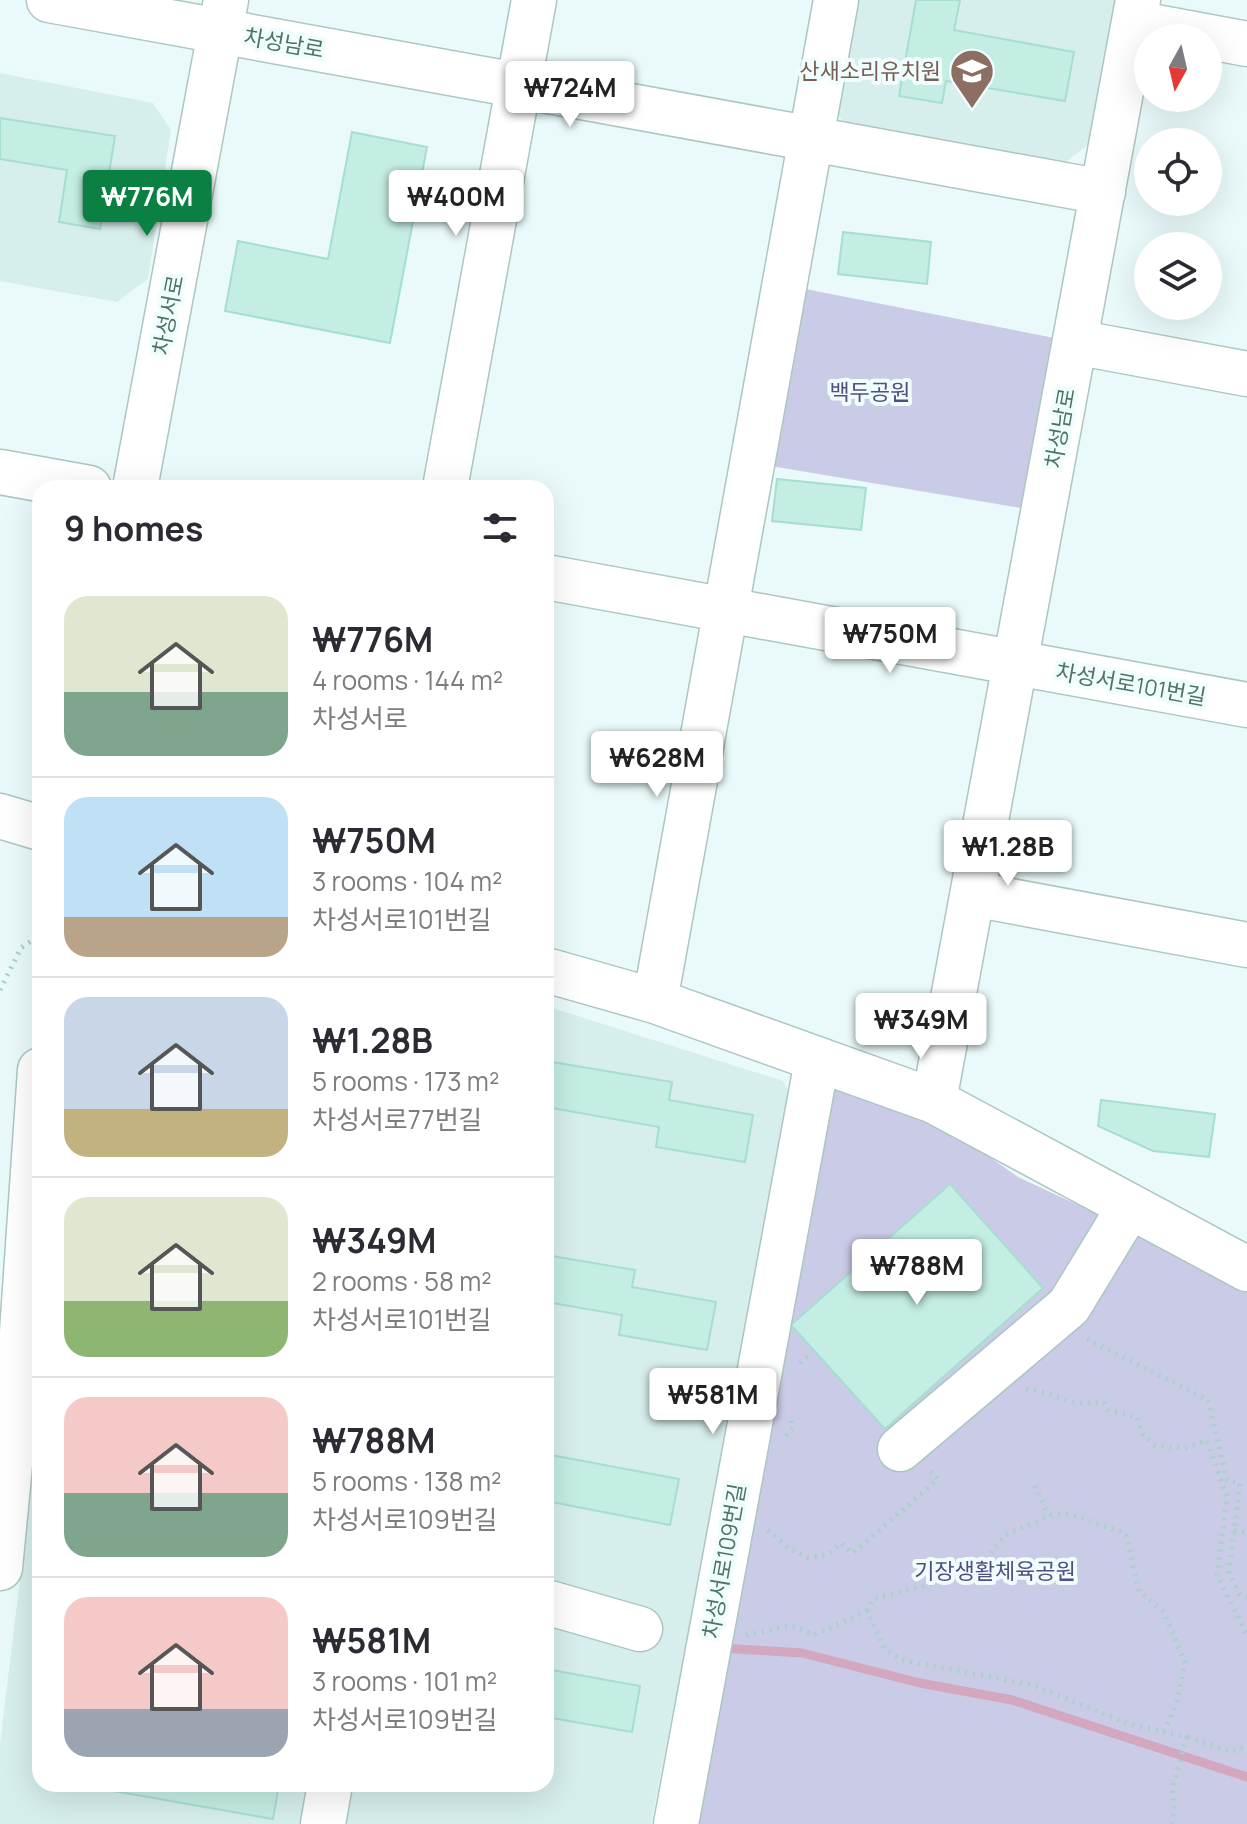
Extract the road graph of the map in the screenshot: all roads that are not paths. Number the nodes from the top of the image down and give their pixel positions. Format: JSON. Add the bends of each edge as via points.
{"nodes":[{"id":1,"x":49,"y":0,"type":"edge"},
{"id":2,"x":534,"y":0,"type":"edge"},
{"id":3,"x":836,"y":0,"type":"edge"},
{"id":4,"x":1136,"y":12,"type":"edge"},
{"id":5,"x":224,"y":16,"type":"edge"},
{"id":6,"x":1247,"y":44,"type":"edge"},
{"id":7,"x":519,"y":85,"type":"junction"},
{"id":8,"x":811,"y":139,"type":"junction"},
{"id":9,"x":1103,"y":192,"type":"junction"},
{"id":10,"x":1075,"y":342,"type":"junction"},
{"id":11,"x":1247,"y":374,"type":"edge"},
{"id":12,"x":0,"y":472,"type":"edge"},
{"id":13,"x":44,"y":480,"type":"edge"},
{"id":14,"x":137,"y":480,"type":"edge"},
{"id":15,"x":446,"y":480,"type":"edge"},
{"id":16,"x":554,"y":578,"type":"edge"},
{"id":17,"x":726,"y":610,"type":"junction"},
{"id":18,"x":1016,"y":663,"type":"junction"},
{"id":19,"x":1247,"y":705,"type":"edge"},
{"id":20,"x":0,"y":816,"type":"edge"},
{"id":21,"x":32,"y":826,"type":"edge"},
{"id":22,"x":973,"y":894,"type":"junction"},
{"id":23,"x":1247,"y":945,"type":"edge"},
{"id":24,"x":554,"y":972,"type":"edge"},
{"id":25,"x":655,"y":1001,"type":"junction"},
{"id":26,"x":817,"y":1061,"type":"junction"},
{"id":27,"x":934,"y":1101,"type":"junction"},
{"id":28,"x":1130,"y":1206,"type":"junction"},
{"id":29,"x":1247,"y":1269,"type":"edge"},
{"id":30,"x":32,"y":1280,"type":"edge"},
{"id":31,"x":904,"y":1447,"type":"road end"},
{"id":32,"x":24,"y":1491,"type":"edge"},
{"id":33,"x":0,"y":1568,"type":"edge"},
{"id":34,"x":554,"y":1604,"type":"edge"},
{"id":35,"x":640,"y":1629,"type":"dead end"},
{"id":36,"x":329,"y":1792,"type":"edge"},
{"id":37,"x":323,"y":1824,"type":"edge"},
{"id":38,"x":676,"y":1824,"type":"edge"}],
"edges":[{"from":1,"to":5,"type":"street","name":"차성남로"},
{"from":2,"to":7,"type":"street"},
{"from":3,"to":8,"type":"street"},
{"from":4,"to":6,"type":"street"},
{"from":4,"to":9,"type":"street","name":"차성남로"},
{"from":5,"to":7,"type":"street","name":"차성남로"},
{"from":5,"to":14,"type":"street","name":"차성서로"},
{"from":7,"to":8,"type":"street","name":"차성남로"},
{"from":7,"to":15,"type":"street"},
{"from":8,"to":9,"type":"street","name":"차성남로"},
{"from":8,"to":17,"type":"street"},
{"from":9,"to":10,"type":"street","name":"차성남로"},
{"from":10,"to":11,"type":"street"},
{"from":10,"to":18,"type":"street","name":"차성남로"},
{"from":12,"to":13,"type":"street"},
{"from":16,"to":17,"type":"street","name":"차성서로101번길"},
{"from":17,"to":18,"type":"street","name":"차성서로101번길"},
{"from":17,"to":25,"type":"street"},
{"from":18,"to":19,"type":"street","name":"차성서로101번길"},
{"from":18,"to":22,"type":"street"},
{"from":20,"to":21,"type":"street"},
{"from":22,"to":23,"type":"street"},
{"from":22,"to":27,"type":"street"},
{"from":24,"to":25,"type":"street"},
{"from":25,"to":26,"type":"street"},
{"from":26,"to":27,"type":"street"},
{"from":26,"to":38,"type":"street","name":"차성서로109번길","via":[[755,1527]]},
{"from":27,"to":28,"type":"street"},
{"from":28,"to":29,"type":"street"},
{"from":28,"to":31,"type":"street","via":[[1069,1306]]},
{"from":30,"to":32,"type":"street"},
{"from":32,"to":33,"type":"street"},
{"from":34,"to":35,"type":"street"},
{"from":36,"to":37,"type":"street"}]}
